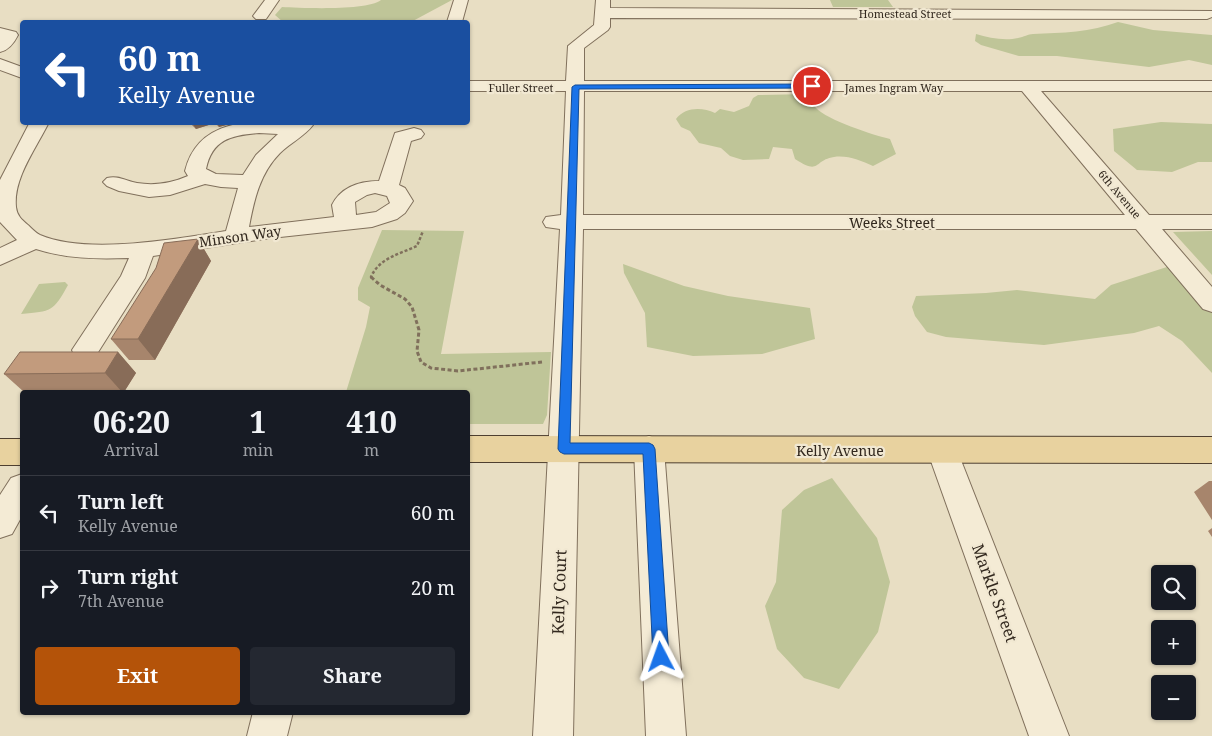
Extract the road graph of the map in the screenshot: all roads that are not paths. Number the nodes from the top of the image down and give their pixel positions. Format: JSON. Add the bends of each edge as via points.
{"nodes":[{"id":1,"x":272,"y":0,"type":"edge"},
{"id":2,"x":462,"y":0,"type":"edge"},
{"id":3,"x":1188,"y":0,"type":"edge"},
{"id":4,"x":603,"y":7,"type":"edge"},
{"id":5,"x":1210,"y":15,"type":"edge"},
{"id":6,"x":261,"y":16,"type":"dead end"},
{"id":7,"x":456,"y":20,"type":"edge"},
{"id":8,"x":0,"y":32,"type":"edge"},
{"id":9,"x":0,"y":47,"type":"edge"},
{"id":10,"x":0,"y":64,"type":"edge"},
{"id":11,"x":20,"y":72,"type":"edge"},
{"id":12,"x":470,"y":86,"type":"edge"},
{"id":13,"x":1212,"y":86,"type":"edge"},
{"id":14,"x":575,"y":87,"type":"junction"},
{"id":15,"x":1028,"y":87,"type":"junction"},
{"id":16,"x":38,"y":125,"type":"edge"},
{"id":17,"x":301,"y":126,"type":"edge"},
{"id":18,"x":414,"y":134,"type":"dead end"},
{"id":19,"x":203,"y":178,"type":"junction"},
{"id":20,"x":114,"y":182,"type":"dead end"},
{"id":21,"x":250,"y":182,"type":"junction"},
{"id":22,"x":388,"y":188,"type":"junction"},
{"id":23,"x":563,"y":222,"type":"junction"},
{"id":24,"x":1144,"y":222,"type":"junction"},
{"id":25,"x":1212,"y":222,"type":"edge"},
{"id":26,"x":347,"y":223,"type":"junction"},
{"id":27,"x":236,"y":236,"type":"junction"},
{"id":28,"x":34,"y":241,"type":"junction"},
{"id":29,"x":144,"y":249,"type":"junction"},
{"id":30,"x":0,"y":257,"type":"edge"},
{"id":31,"x":1212,"y":303,"type":"edge"},
{"id":32,"x":85,"y":350,"type":"edge"},
{"id":33,"x":470,"y":449,"type":"edge"},
{"id":34,"x":564,"y":449,"type":"junction"},
{"id":35,"x":649,"y":449,"type":"junction"},
{"id":36,"x":942,"y":450,"type":"junction"},
{"id":37,"x":1212,"y":450,"type":"edge"},
{"id":38,"x":0,"y":452,"type":"edge"},
{"id":39,"x":20,"y":452,"type":"edge"},
{"id":40,"x":20,"y":491,"type":"edge"},
{"id":41,"x":0,"y":523,"type":"edge"},
{"id":42,"x":272,"y":715,"type":"edge"},
{"id":43,"x":267,"y":736,"type":"edge"},
{"id":44,"x":553,"y":736,"type":"edge"},
{"id":45,"x":666,"y":736,"type":"edge"},
{"id":46,"x":1049,"y":736,"type":"edge"}],
"edges":[{"from":1,"to":6,"type":"street"},
{"from":2,"to":7,"type":"street"},
{"from":3,"to":5,"type":"street"},
{"from":4,"to":5,"type":"street","name":"Homestead Street"},
{"from":4,"to":14,"type":"street","name":"Kelly Court","via":[[602,27],[576,46]]},
{"from":8,"to":9,"type":"street","via":[[10,35]]},
{"from":10,"to":11,"type":"street"},
{"from":12,"to":14,"type":"street","name":"Fuller Street"},
{"from":13,"to":15,"type":"street","name":"James Ingram Way"},
{"from":14,"to":15,"type":"street","name":"James Ingram Way"},
{"from":14,"to":23,"type":"street","name":"Kelly Court"},
{"from":15,"to":24,"type":"street","name":"6th Avenue"},
{"from":16,"to":28,"type":"street","name":"Minson Way","via":[[8,184],[5,207],[14,227]]},
{"from":17,"to":19,"type":"street","via":[[238,130],[208,142],[198,157],[195,171]]},
{"from":17,"to":21,"type":"street","via":[[265,156]]},
{"from":18,"to":22,"type":"street","via":[[402,137]]},
{"from":19,"to":20,"type":"street","via":[[165,191],[147,192]]},
{"from":19,"to":21,"type":"street"},
{"from":21,"to":27,"type":"street"},
{"from":22,"to":26,"type":"street","via":[[368,188],[350,196],[344,202],[343,210]]},
{"from":22,"to":26,"type":"street","name":"Minson Way","via":[[397,191],[402,200],[401,206],[385,217]]},
{"from":23,"to":24,"type":"street","name":"Weeks Street"},
{"from":23,"to":34,"type":"street","name":"Kelly Court"},
{"from":24,"to":25,"type":"street","name":"Weeks Street"},
{"from":24,"to":31,"type":"street","name":"6th Avenue"},
{"from":26,"to":27,"type":"street","name":"Minson Way"},
{"from":27,"to":29,"type":"street","name":"Minson Way"},
{"from":28,"to":29,"type":"street","name":"Minson Way","via":[[76,252]]},
{"from":28,"to":30,"type":"street"},
{"from":29,"to":32,"type":"street","via":[[133,278]]},
{"from":33,"to":34,"type":"main road","name":"Kelly Avenue"},
{"from":34,"to":35,"type":"main road","name":"Kelly Avenue"},
{"from":34,"to":44,"type":"street","name":"Kelly Court"},
{"from":35,"to":36,"type":"main road","name":"Kelly Avenue"},
{"from":35,"to":45,"type":"street"},
{"from":36,"to":37,"type":"main road","name":"Kelly Avenue"},
{"from":36,"to":46,"type":"street","name":"Markle Street"},
{"from":38,"to":39,"type":"main road"},
{"from":40,"to":41,"type":"street"},
{"from":42,"to":43,"type":"street"}]}
